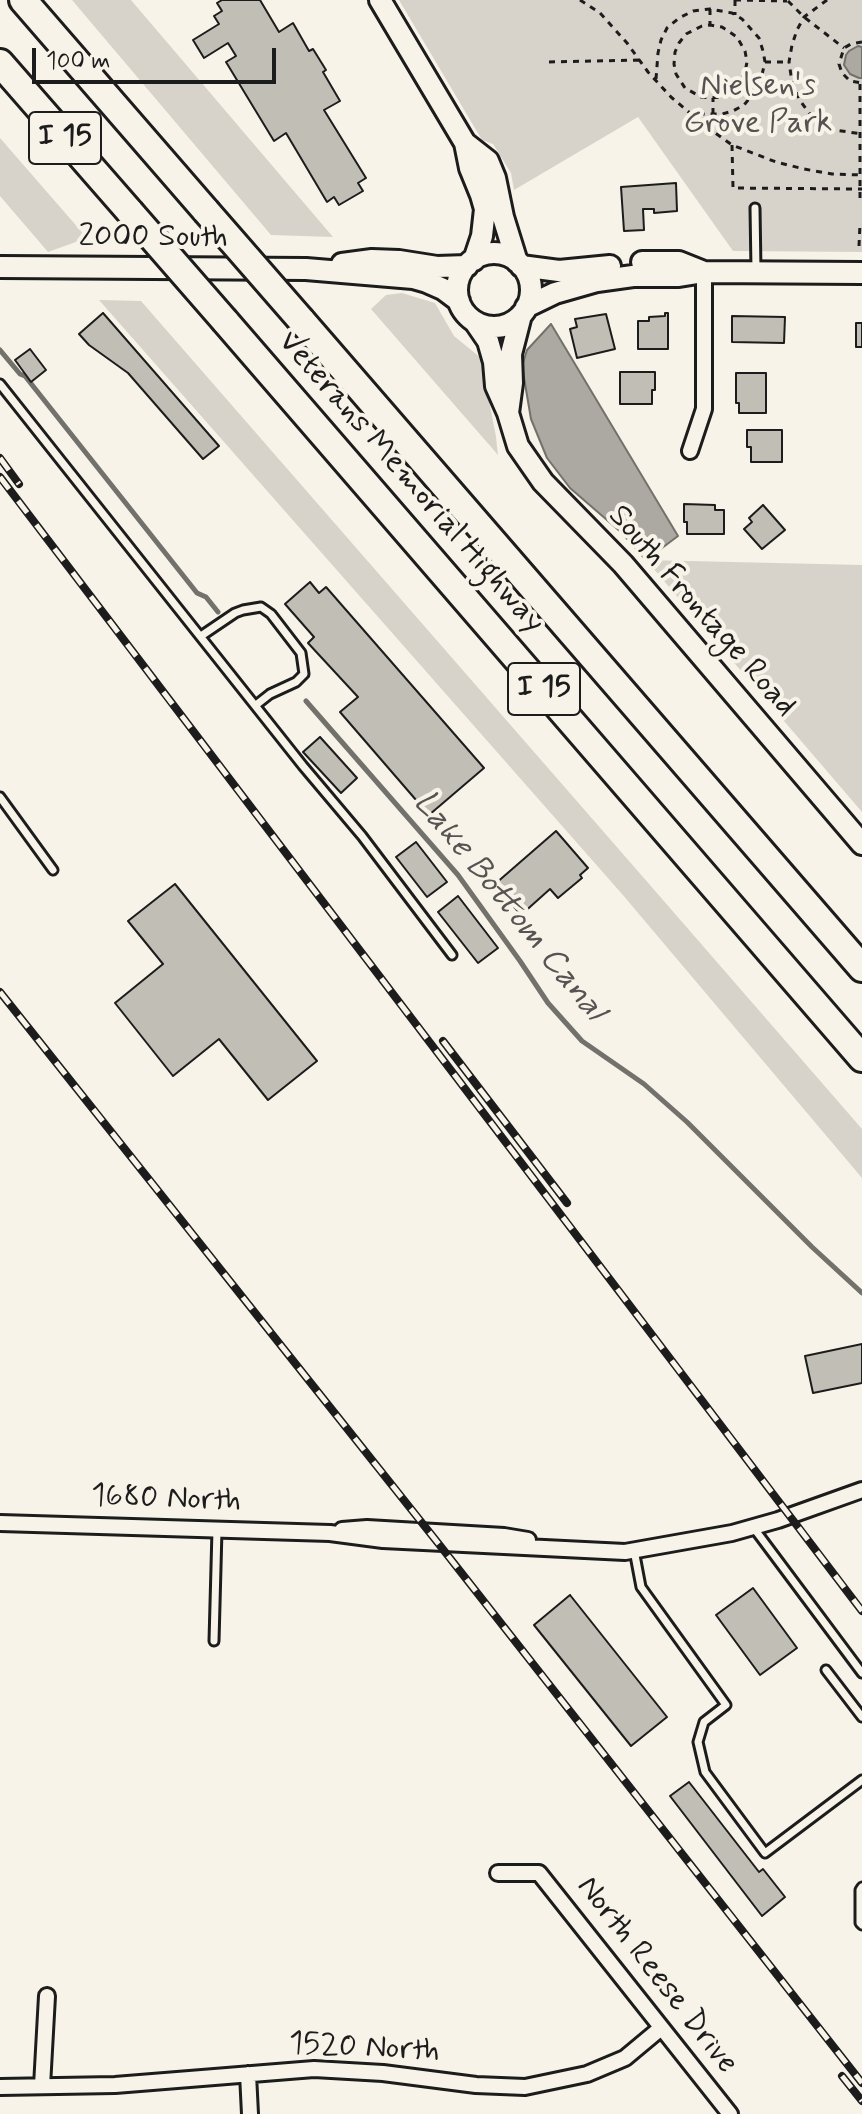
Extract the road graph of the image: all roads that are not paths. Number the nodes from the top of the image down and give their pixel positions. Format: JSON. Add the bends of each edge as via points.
{"nodes":[{"id":1,"x":23,"y":0,"type":"edge"},
{"id":2,"x":380,"y":0,"type":"edge"},
{"id":3,"x":0,"y":63,"type":"edge"},
{"id":4,"x":465,"y":143,"type":"junction"},
{"id":5,"x":755,"y":208,"type":"dead end"},
{"id":6,"x":470,"y":263,"type":"junction"},
{"id":7,"x":519,"y":264,"type":"junction"},
{"id":8,"x":0,"y":267,"type":"edge"},
{"id":9,"x":306,"y":269,"type":"junction"},
{"id":10,"x":704,"y":272,"type":"junction"},
{"id":11,"x":756,"y":272,"type":"junction"},
{"id":12,"x":862,"y":273,"type":"edge"},
{"id":13,"x":459,"y":301,"type":"junction"},
{"id":14,"x":524,"y":311,"type":"junction"},
{"id":15,"x":475,"y":322,"type":"junction"},
{"id":16,"x":0,"y":384,"type":"edge"},
{"id":17,"x":508,"y":413,"type":"junction"},
{"id":18,"x":690,"y":451,"type":"dead end"},
{"id":19,"x":201,"y":636,"type":"junction"},
{"id":20,"x":256,"y":705,"type":"junction"},
{"id":21,"x":0,"y":797,"type":"edge"},
{"id":22,"x":862,"y":844,"type":"edge"},
{"id":23,"x":53,"y":870,"type":"dead end"},
{"id":24,"x":452,"y":955,"type":"dead end"},
{"id":25,"x":862,"y":968,"type":"edge"},
{"id":26,"x":862,"y":1058,"type":"edge"},
{"id":27,"x":862,"y":1490,"type":"edge"},
{"id":28,"x":0,"y":1523,"type":"edge"},
{"id":29,"x":753,"y":1527,"type":"junction"},
{"id":30,"x":217,"y":1530,"type":"junction"},
{"id":31,"x":634,"y":1550,"type":"junction"},
{"id":32,"x":214,"y":1641,"type":"dead end"},
{"id":33,"x":826,"y":1670,"type":"dead end"},
{"id":34,"x":862,"y":1673,"type":"edge"},
{"id":35,"x":862,"y":1717,"type":"edge"},
{"id":36,"x":862,"y":1780,"type":"edge"},
{"id":37,"x":498,"y":1873,"type":"dead end"},
{"id":38,"x":862,"y":1887,"type":"edge"},
{"id":39,"x":862,"y":1925,"type":"edge"},
{"id":40,"x":47,"y":1996,"type":"dead end"},
{"id":41,"x":661,"y":2028,"type":"junction"},
{"id":42,"x":248,"y":2074,"type":"junction"},
{"id":43,"x":42,"y":2086,"type":"junction"},
{"id":44,"x":0,"y":2087,"type":"edge"},
{"id":45,"x":250,"y":2114,"type":"edge"},
{"id":46,"x":730,"y":2114,"type":"edge"}],
"edges":[{"from":1,"to":25,"type":"highway","name":"Veterans Memorial Highway","number":"I 15","bridge":true},
{"from":2,"to":4,"type":"street"},
{"from":3,"to":26,"type":"highway","name":"Veterans Memorial Highway","number":"I 15","bridge":true},
{"from":4,"to":6,"type":"street","via":[[485,209],[482,236]]},
{"from":4,"to":7,"type":"street","via":[[488,161]]},
{"from":5,"to":11,"type":"lane"},
{"from":6,"to":7,"type":"street","via":[[496,254]]},
{"from":6,"to":9,"type":"street","via":[[437,267],[372,260]]},
{"from":6,"to":13,"type":"street","via":[[458,283]]},
{"from":7,"to":10,"type":"street","via":[[573,271],[679,262]]},
{"from":7,"to":14,"type":"street","via":[[530,286]]},
{"from":8,"to":9,"type":"street","name":"2000 South"},
{"from":9,"to":13,"type":"street","via":[[413,278]]},
{"from":10,"to":11,"type":"street"},
{"from":10,"to":14,"type":"street","via":[[597,281],[555,293]]},
{"from":10,"to":18,"type":"street","via":[[704,409]]},
{"from":11,"to":12,"type":"street"},
{"from":13,"to":15,"type":"street"},
{"from":14,"to":15,"type":"street","via":[[499,326]]},
{"from":14,"to":17,"type":"street","name":"South Frontage Road","via":[[511,354]]},
{"from":15,"to":17,"type":"street","name":"South Frontage Road","via":[[488,341],[496,386]]},
{"from":16,"to":19,"type":"lane"},
{"from":17,"to":22,"type":"street","name":"South Frontage Road","via":[[518,446],[543,482],[623,564]]},
{"from":19,"to":20,"type":"lane"},
{"from":19,"to":20,"type":"lane","via":[[243,610],[261,607],[271,614],[301,653],[304,674]]},
{"from":20,"to":24,"type":"lane"},
{"from":21,"to":23,"type":"lane"},
{"from":27,"to":29,"type":"street","name":"1680 North"},
{"from":28,"to":30,"type":"street","name":"1680 North"},
{"from":29,"to":31,"type":"street","name":"1680 North"},
{"from":29,"to":34,"type":"lane"},
{"from":30,"to":31,"type":"street","name":"1680 North","via":[[330,1533],[367,1528],[486,1535],[557,1548]]},
{"from":30,"to":32,"type":"lane"},
{"from":31,"to":36,"type":"lane","via":[[641,1587],[726,1705],[704,1722],[698,1742],[705,1772],[765,1853]]},
{"from":33,"to":35,"type":"lane"},
{"from":37,"to":41,"type":"street","name":"North Reese Drive","via":[[539,1873]]},
{"from":38,"to":39,"type":"lane"},
{"from":40,"to":43,"type":"street"},
{"from":41,"to":42,"type":"street","name":"1520 North","via":[[625,2058],[587,2074],[525,2087],[328,2069]]},
{"from":41,"to":46,"type":"street","name":"North Reese Drive"},
{"from":42,"to":43,"type":"street","name":"1520 North"},
{"from":42,"to":45,"type":"street"},
{"from":43,"to":44,"type":"street","name":"1520 North"}]}
